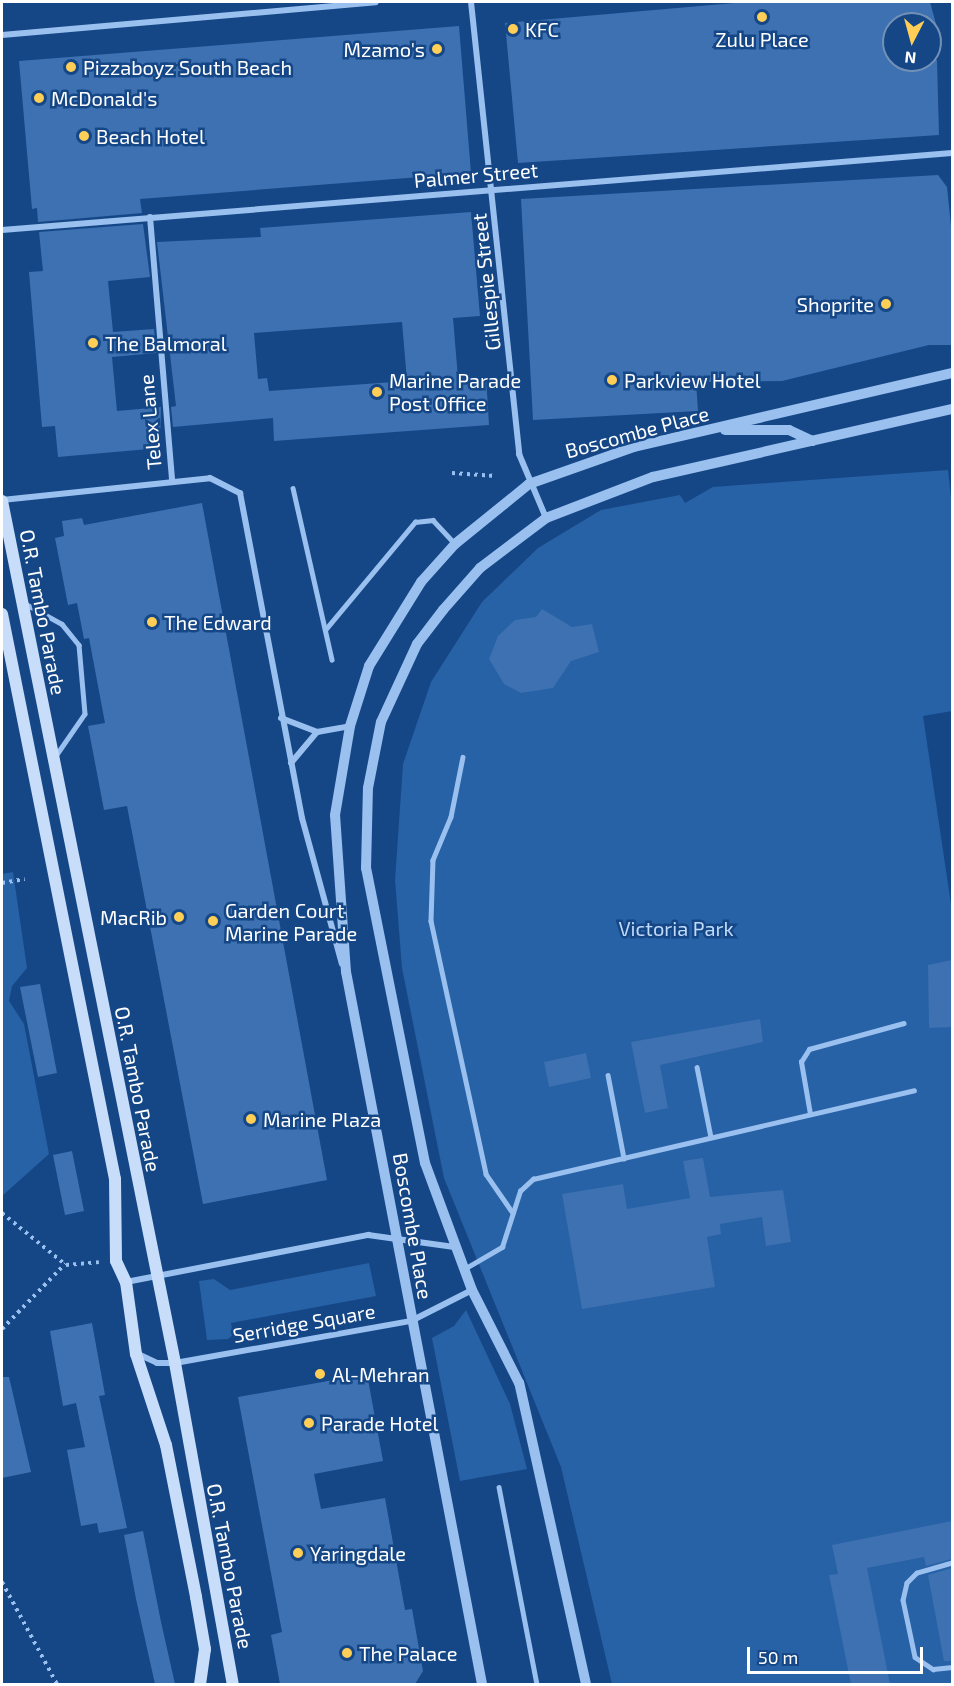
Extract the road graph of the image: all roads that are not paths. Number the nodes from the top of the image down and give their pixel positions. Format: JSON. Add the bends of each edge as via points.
{"nodes":[{"id":1,"x":376,"y":2,"type":"edge"},
{"id":2,"x":471,"y":2,"type":"edge"},
{"id":3,"x":2,"y":35,"type":"edge"},
{"id":4,"x":952,"y":153,"type":"edge"},
{"id":5,"x":494,"y":190,"type":"junction"},
{"id":6,"x":150,"y":217,"type":"junction"},
{"id":7,"x":2,"y":230,"type":"edge"},
{"id":8,"x":952,"y":373,"type":"edge"},
{"id":9,"x":952,"y":409,"type":"edge"},
{"id":10,"x":716,"y":429,"type":"junction"},
{"id":11,"x":813,"y":441,"type":"junction"},
{"id":12,"x":171,"y":481,"type":"junction"},
{"id":13,"x":529,"y":484,"type":"junction"},
{"id":14,"x":292,"y":488,"type":"dead end"},
{"id":15,"x":2,"y":501,"type":"edge"},
{"id":16,"x":546,"y":518,"type":"junction"},
{"id":17,"x":454,"y":544,"type":"junction"},
{"id":18,"x":22,"y":601,"type":"junction"},
{"id":19,"x":2,"y":614,"type":"edge"},
{"id":20,"x":325,"y":630,"type":"junction"},
{"id":21,"x":332,"y":660,"type":"dead end"},
{"id":22,"x":281,"y":718,"type":"junction"},
{"id":23,"x":350,"y":726,"type":"junction"},
{"id":24,"x":316,"y":732,"type":"junction"},
{"id":25,"x":463,"y":757,"type":"dead end"},
{"id":26,"x":53,"y":760,"type":"junction"},
{"id":27,"x":291,"y":764,"type":"junction"},
{"id":28,"x":346,"y":972,"type":"junction"},
{"id":29,"x":904,"y":1023,"type":"dead end"},
{"id":30,"x":697,"y":1068,"type":"dead end"},
{"id":31,"x":608,"y":1075,"type":"dead end"},
{"id":32,"x":914,"y":1090,"type":"dead end"},
{"id":33,"x":810,"y":1114,"type":"junction"},
{"id":34,"x":711,"y":1137,"type":"junction"},
{"id":35,"x":624,"y":1158,"type":"junction"},
{"id":36,"x":513,"y":1213,"type":"junction"},
{"id":37,"x":399,"y":1239,"type":"junction"},
{"id":38,"x":454,"y":1247,"type":"junction"},
{"id":39,"x":463,"y":1269,"type":"junction"},
{"id":40,"x":157,"y":1275,"type":"junction"},
{"id":41,"x":126,"y":1282,"type":"junction"},
{"id":42,"x":472,"y":1290,"type":"junction"},
{"id":43,"x":411,"y":1321,"type":"junction"},
{"id":44,"x":136,"y":1354,"type":"junction"},
{"id":45,"x":175,"y":1363,"type":"junction"},
{"id":46,"x":499,"y":1487,"type":"dead end"},
{"id":47,"x":952,"y":1563,"type":"edge"},
{"id":48,"x":952,"y":1667,"type":"edge"},
{"id":49,"x":200,"y":1684,"type":"edge"},
{"id":50,"x":233,"y":1684,"type":"edge"},
{"id":51,"x":482,"y":1684,"type":"edge"},
{"id":52,"x":537,"y":1684,"type":"edge"},
{"id":53,"x":586,"y":1684,"type":"edge"}],
"edges":[{"from":1,"to":3,"type":"street"},
{"from":2,"to":5,"type":"street","name":"Gillespie Street"},
{"from":4,"to":5,"type":"street","name":"Palmer Street"},
{"from":5,"to":6,"type":"street","name":"Palmer Street"},
{"from":5,"to":13,"type":"street","name":"Gillespie Street","via":[[519,454]]},
{"from":6,"to":7,"type":"street","name":"Palmer Street"},
{"from":6,"to":12,"type":"street","name":"Telex Lane"},
{"from":8,"to":10,"type":"street","name":"Boscombe Place"},
{"from":9,"to":11,"type":"street","name":"Boscombe Place"},
{"from":10,"to":11,"type":"street","via":[[789,430]]},
{"from":10,"to":13,"type":"street","name":"Boscombe Place","via":[[585,461]]},
{"from":11,"to":16,"type":"street","name":"Boscombe Place","via":[[653,477]]},
{"from":12,"to":15,"type":"street"},
{"from":12,"to":22,"type":"street","via":[[210,478],[240,493]]},
{"from":13,"to":16,"type":"street","name":"Gillespie Street"},
{"from":13,"to":17,"type":"street","name":"Boscombe Place"},
{"from":14,"to":20,"type":"lane"},
{"from":15,"to":18,"type":"main road","name":"O.R. Tambo Parade"},
{"from":16,"to":38,"type":"street","name":"Boscombe Place","via":[[480,568],[417,644],[381,722],[371,768],[366,868],[425,1162]]},
{"from":17,"to":20,"type":"lane","via":[[433,520],[415,522]]},
{"from":17,"to":23,"type":"street","name":"Boscombe Place","via":[[396,619],[369,666]]},
{"from":18,"to":26,"type":"main road","name":"O.R. Tambo Parade"},
{"from":18,"to":26,"type":"lane","via":[[62,624],[79,645],[85,714],[73,740]]},
{"from":19,"to":41,"type":"main road","name":"O.R. Tambo Parade","via":[[116,1179],[116,1261]]},
{"from":20,"to":21,"type":"lane"},
{"from":22,"to":24,"type":"street"},
{"from":22,"to":27,"type":"street"},
{"from":23,"to":24,"type":"street"},
{"from":23,"to":28,"type":"street","name":"Boscombe Place","via":[[335,856]]},
{"from":24,"to":27,"type":"street"},
{"from":25,"to":36,"type":"lane","via":[[451,817],[433,860],[431,921],[486,1174]]},
{"from":26,"to":40,"type":"main road","name":"O.R. Tambo Parade"},
{"from":27,"to":28,"type":"street","via":[[322,902]]},
{"from":28,"to":37,"type":"street","name":"Boscombe Place"},
{"from":29,"to":33,"type":"lane","via":[[809,1049],[801,1062]]},
{"from":30,"to":34,"type":"lane"},
{"from":31,"to":35,"type":"lane"},
{"from":32,"to":33,"type":"lane"},
{"from":33,"to":34,"type":"lane"},
{"from":34,"to":35,"type":"lane"},
{"from":35,"to":36,"type":"lane","via":[[533,1179],[520,1191]]},
{"from":36,"to":39,"type":"lane","via":[[502,1247]]},
{"from":37,"to":38,"type":"street"},
{"from":37,"to":40,"type":"street","via":[[343,1239]]},
{"from":37,"to":43,"type":"street","name":"Boscombe Place"},
{"from":38,"to":39,"type":"street","name":"Boscombe Place"},
{"from":39,"to":42,"type":"street","name":"Boscombe Place"},
{"from":40,"to":41,"type":"street"},
{"from":40,"to":45,"type":"main road","name":"O.R. Tambo Parade"},
{"from":41,"to":44,"type":"main road","name":"O.R. Tambo Parade"},
{"from":42,"to":43,"type":"street","name":"Serridge Square"},
{"from":42,"to":53,"type":"street","name":"Boscombe Place","via":[[525,1404]]},
{"from":43,"to":45,"type":"street","name":"Serridge Square"},
{"from":43,"to":51,"type":"street","name":"Boscombe Place"},
{"from":44,"to":45,"type":"street","name":"Serridge Square","via":[[157,1363]]},
{"from":44,"to":49,"type":"main road","name":"O.R. Tambo Parade","via":[[166,1445],[196,1597],[205,1649]]},
{"from":45,"to":50,"type":"main road","name":"O.R. Tambo Parade"},
{"from":46,"to":52,"type":"lane"},
{"from":47,"to":48,"type":"lane","via":[[917,1574],[907,1583],[903,1600],[915,1658],[933,1669]]}]}
